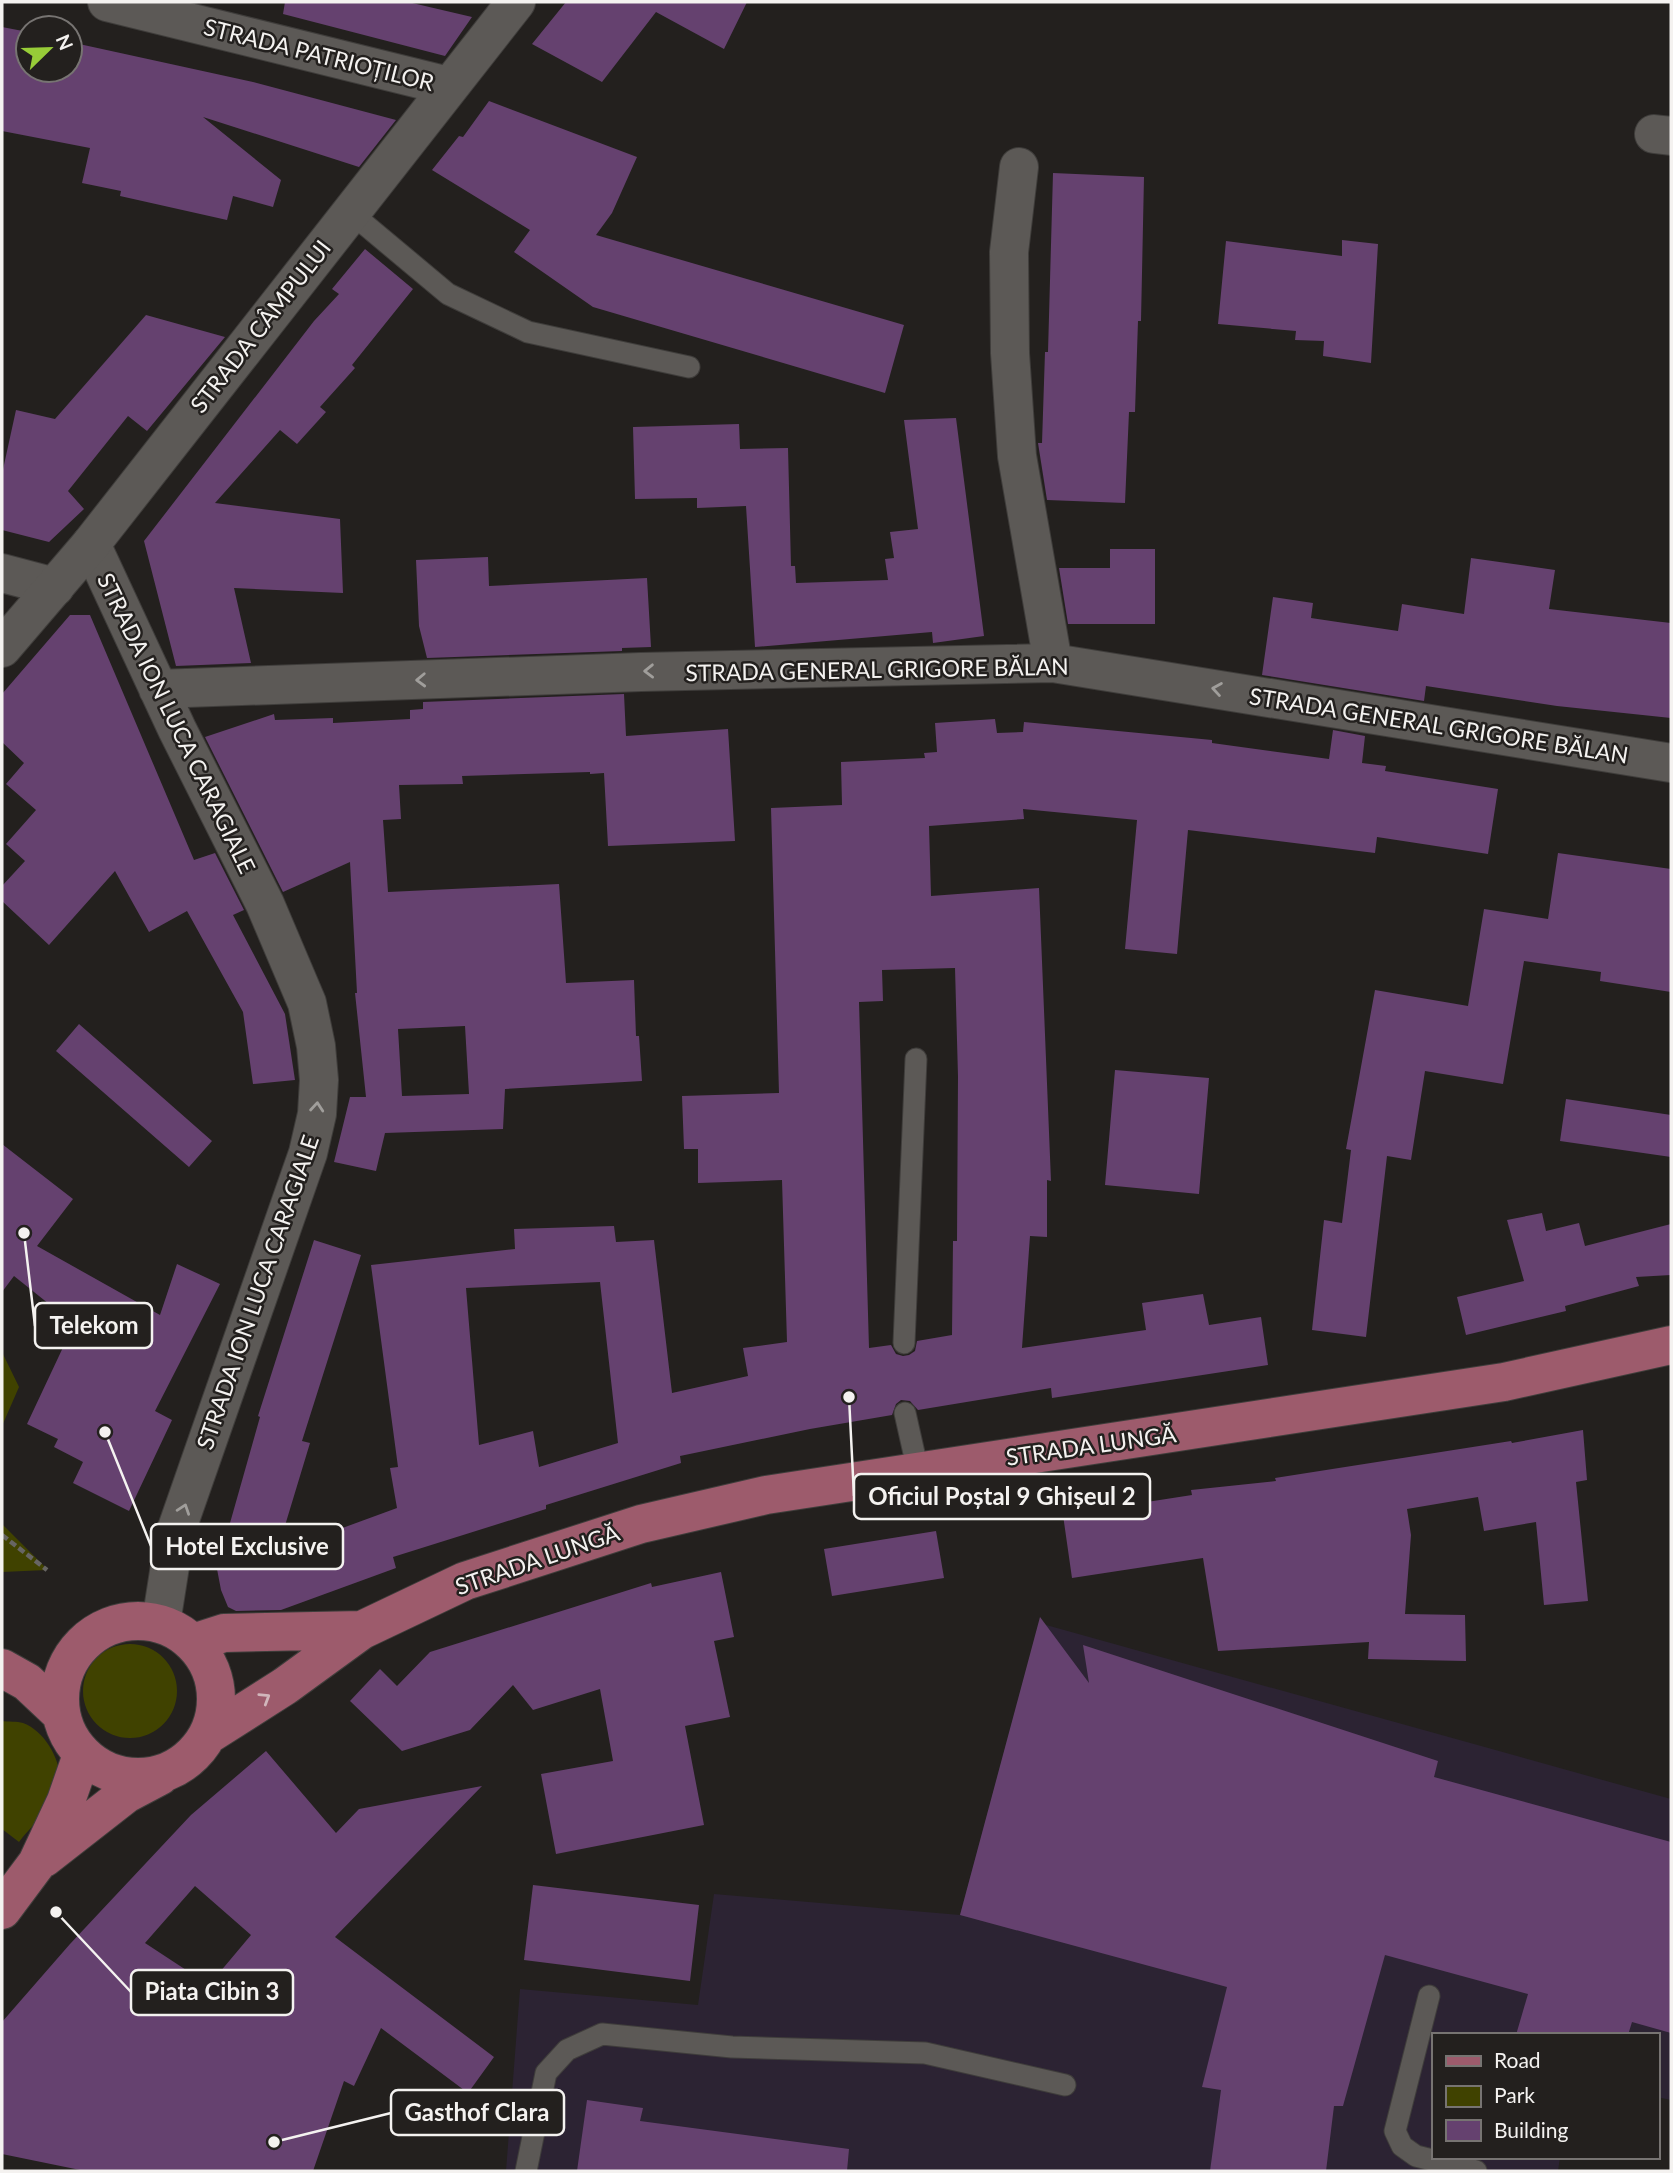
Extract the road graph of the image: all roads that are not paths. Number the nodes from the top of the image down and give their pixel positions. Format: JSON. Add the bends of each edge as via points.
{"nodes":[{"id":1,"x":107,"y":2,"type":"edge"},
{"id":2,"x":516,"y":2,"type":"edge"},
{"id":3,"x":448,"y":86,"type":"junction"},
{"id":4,"x":1019,"y":167,"type":"dead end"},
{"id":5,"x":349,"y":212,"type":"junction"},
{"id":6,"x":689,"y":367,"type":"dead end"},
{"id":7,"x":91,"y":544,"type":"junction"},
{"id":8,"x":2,"y":573,"type":"edge"},
{"id":9,"x":55,"y":587,"type":"junction"},
{"id":10,"x":2,"y":648,"type":"edge"},
{"id":11,"x":1053,"y":663,"type":"junction"},
{"id":12,"x":158,"y":689,"type":"junction"},
{"id":13,"x":1671,"y":763,"type":"edge"},
{"id":14,"x":916,"y":1059,"type":"dead end"},
{"id":15,"x":904,"y":1343,"type":"dead end"},
{"id":16,"x":1671,"y":1345,"type":"edge"},
{"id":17,"x":905,"y":1413,"type":"dead end"},
{"id":18,"x":918,"y":1471,"type":"junction"},
{"id":19,"x":362,"y":1630,"type":"junction"},
{"id":20,"x":177,"y":1633,"type":"junction"},
{"id":21,"x":2,"y":1668,"type":"edge"},
{"id":22,"x":60,"y":1713,"type":"junction"},
{"id":23,"x":208,"y":1735,"type":"junction"},
{"id":24,"x":82,"y":1755,"type":"junction"},
{"id":25,"x":177,"y":1767,"type":"junction"},
{"id":26,"x":37,"y":1863,"type":"junction"},
{"id":27,"x":2,"y":1910,"type":"edge"},
{"id":28,"x":1429,"y":1996,"type":"dead end"},
{"id":29,"x":1065,"y":2085,"type":"dead end"},
{"id":30,"x":526,"y":2171,"type":"edge"},
{"id":31,"x":1476,"y":2171,"type":"edge"}],
"edges":[{"from":1,"to":3,"type":"street","name":"STRADA PATRIOȚILOR"},
{"from":2,"to":3,"type":"street","name":"STRADA CÂMPULUI"},
{"from":3,"to":5,"type":"street","name":"STRADA CÂMPULUI"},
{"from":4,"to":11,"type":"street","via":[[1009,252],[1011,366],[1021,480]]},
{"from":5,"to":6,"type":"lane","via":[[448,295],[528,332]]},
{"from":5,"to":7,"type":"street","name":"STRADA CÂMPULUI"},
{"from":7,"to":9,"type":"street","name":"STRADA CÂMPULUI"},
{"from":7,"to":12,"type":"street","name":"STRADA ION LUCA CARAGIALE"},
{"from":8,"to":9,"type":"street"},
{"from":9,"to":10,"type":"street","name":"STRADA CÂMPULUI"},
{"from":11,"to":12,"type":"street","name":"STRADA GENERAL GRIGORE BĂLAN","one_way":true},
{"from":13,"to":11,"type":"street","name":"STRADA GENERAL GRIGORE BĂLAN","one_way":true},
{"from":20,"to":12,"type":"street","name":"STRADA ION LUCA CARAGIALE","one_way":true,"via":[[175,1534],[308,1153],[319,1080],[307,1003],[288,956]]},
{"from":14,"to":15,"type":"lane"},
{"from":16,"to":18,"type":"main road","name":"STRADA LUNGĂ","via":[[1504,1382]]},
{"from":17,"to":18,"type":"lane"},
{"from":18,"to":19,"type":"main road","name":"STRADA LUNGĂ","via":[[766,1495],[641,1524],[465,1581]]},
{"from":19,"to":20,"type":"main road","name":"STRADA LUNGĂ"},
{"from":23,"to":19,"type":"main road","name":"STRADA LUNGĂ","one_way":true},
{"from":20,"to":22,"type":"main road","via":[[141,1620],[121,1622],[86,1639],[63,1673]]},
{"from":20,"to":23,"type":"main road","via":[[205,1658],[213,1676],[215,1706]]},
{"from":21,"to":22,"type":"main road","via":[[27,1682]]},
{"from":22,"to":24,"type":"main road"},
{"from":23,"to":25,"type":"main road"},
{"from":24,"to":25,"type":"main road","via":[[103,1770],[127,1777],[153,1776]]},
{"from":24,"to":26,"type":"main road"},
{"from":25,"to":26,"type":"main road","via":[[126,1794]]},
{"from":26,"to":27,"type":"main road"},
{"from":28,"to":31,"type":"lane","via":[[1395,2131],[1402,2146],[1416,2156]]},
{"from":29,"to":30,"type":"lane","via":[[925,2053],[732,2047],[602,2034],[567,2050],[546,2073]]}]}
